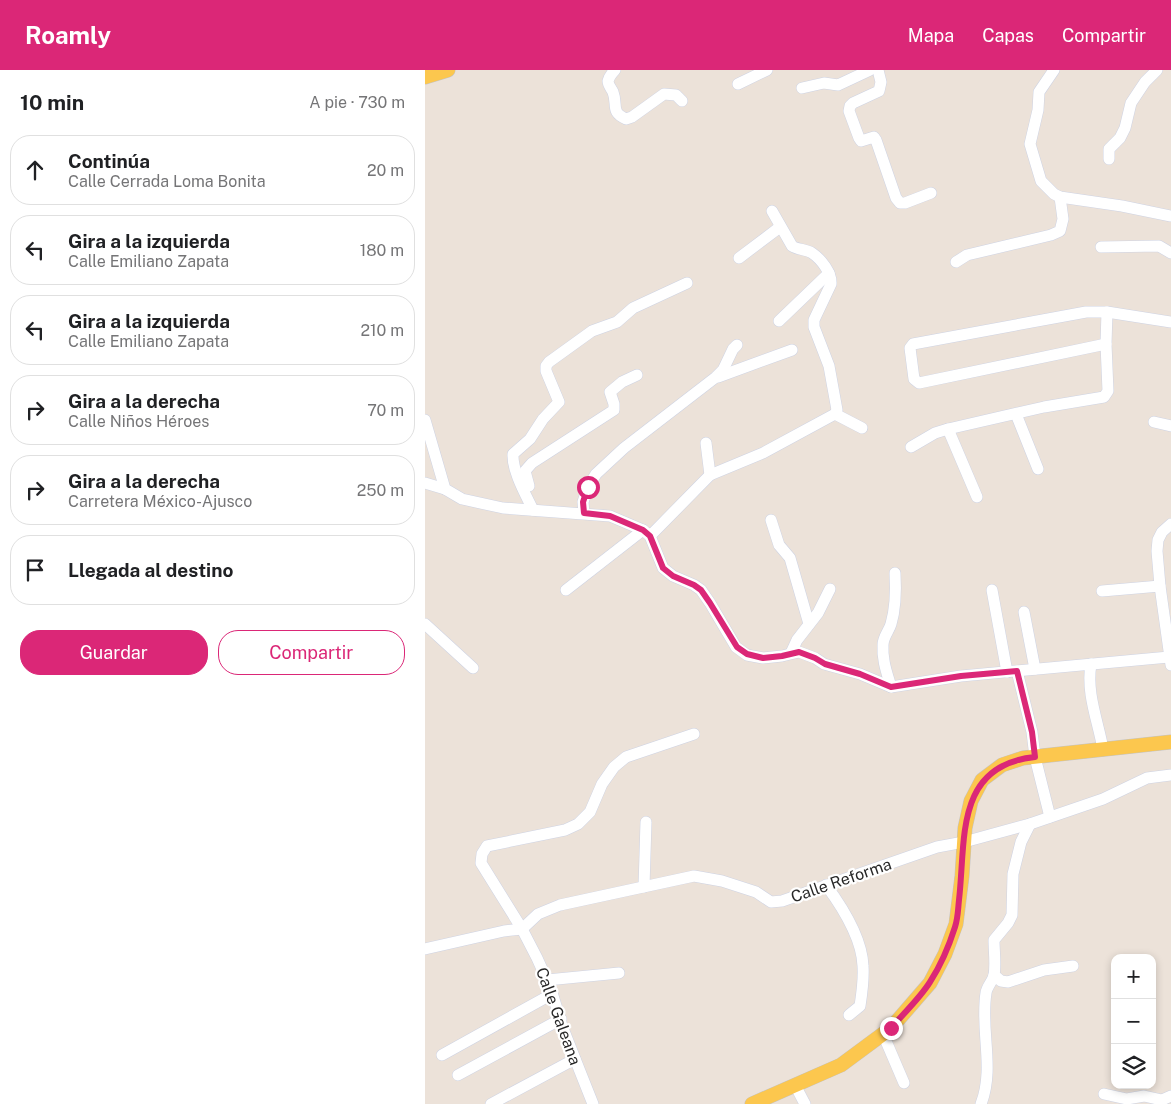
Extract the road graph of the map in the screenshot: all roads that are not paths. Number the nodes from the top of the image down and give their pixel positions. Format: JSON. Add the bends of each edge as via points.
{"nodes":[{"id":1,"x":448,"y":70,"type":"edge"},
{"id":2,"x":615,"y":70,"type":"edge"},
{"id":3,"x":767,"y":70,"type":"edge"},
{"id":4,"x":869,"y":70,"type":"edge"},
{"id":5,"x":877,"y":70,"type":"edge"},
{"id":6,"x":1054,"y":70,"type":"edge"},
{"id":7,"x":1157,"y":70,"type":"edge"},
{"id":8,"x":428,"y":73,"type":"edge"},
{"id":9,"x":738,"y":84,"type":"dead end"},
{"id":10,"x":801,"y":88,"type":"dead end"},
{"id":11,"x":682,"y":101,"type":"dead end"},
{"id":12,"x":1109,"y":159,"type":"dead end"},
{"id":13,"x":931,"y":193,"type":"dead end"},
{"id":14,"x":1060,"y":198,"type":"junction"},
{"id":15,"x":772,"y":211,"type":"dead end"},
{"id":16,"x":1171,"y":216,"type":"edge"},
{"id":17,"x":781,"y":227,"type":"junction"},
{"id":18,"x":1101,"y":247,"type":"dead end"},
{"id":19,"x":1171,"y":252,"type":"edge"},
{"id":20,"x":739,"y":258,"type":"dead end"},
{"id":21,"x":956,"y":262,"type":"dead end"},
{"id":22,"x":829,"y":273,"type":"junction"},
{"id":23,"x":687,"y":283,"type":"dead end"},
{"id":24,"x":1107,"y":312,"type":"junction"},
{"id":25,"x":779,"y":321,"type":"dead end"},
{"id":26,"x":1171,"y":322,"type":"edge"},
{"id":27,"x":1106,"y":344,"type":"junction"},
{"id":28,"x":737,"y":346,"type":"dead end"},
{"id":29,"x":792,"y":350,"type":"dead end"},
{"id":30,"x":637,"y":375,"type":"dead end"},
{"id":31,"x":716,"y":377,"type":"junction"},
{"id":32,"x":835,"y":414,"type":"junction"},
{"id":33,"x":1016,"y":414,"type":"junction"},
{"id":34,"x":425,"y":420,"type":"edge"},
{"id":35,"x":1155,"y":422,"type":"dead end"},
{"id":36,"x":1171,"y":426,"type":"edge"},
{"id":37,"x":862,"y":428,"type":"dead end"},
{"id":38,"x":948,"y":429,"type":"junction"},
{"id":39,"x":706,"y":443,"type":"dead end"},
{"id":40,"x":911,"y":447,"type":"dead end"},
{"id":41,"x":1038,"y":469,"type":"dead end"},
{"id":42,"x":710,"y":475,"type":"junction"},
{"id":43,"x":425,"y":483,"type":"edge"},
{"id":44,"x":445,"y":489,"type":"junction"},
{"id":45,"x":977,"y":497,"type":"dead end"},
{"id":46,"x":536,"y":510,"type":"junction"},
{"id":47,"x":584,"y":513,"type":"junction"},
{"id":48,"x":771,"y":520,"type":"dead end"},
{"id":49,"x":1171,"y":524,"type":"edge"},
{"id":50,"x":647,"y":533,"type":"junction"},
{"id":51,"x":895,"y":573,"type":"dead end"},
{"id":52,"x":1160,"y":586,"type":"junction"},
{"id":53,"x":831,"y":589,"type":"dead end"},
{"id":54,"x":566,"y":590,"type":"dead end"},
{"id":55,"x":992,"y":590,"type":"dead end"},
{"id":56,"x":1102,"y":591,"type":"dead end"},
{"id":57,"x":1024,"y":612,"type":"dead end"},
{"id":58,"x":425,"y":624,"type":"edge"},
{"id":59,"x":809,"y":624,"type":"junction"},
{"id":60,"x":1168,"y":627,"type":"edge"},
{"id":61,"x":791,"y":653,"type":"junction"},
{"id":62,"x":1170,"y":661,"type":"edge"},
{"id":63,"x":1091,"y":664,"type":"junction"},
{"id":64,"x":473,"y":668,"type":"dead end"},
{"id":65,"x":1035,"y":669,"type":"junction"},
{"id":66,"x":1012,"y":671,"type":"junction"},
{"id":67,"x":891,"y":687,"type":"junction"},
{"id":68,"x":695,"y":734,"type":"dead end"},
{"id":69,"x":1171,"y":742,"type":"edge"},
{"id":70,"x":1103,"y":749,"type":"junction"},
{"id":71,"x":1035,"y":757,"type":"junction"},
{"id":72,"x":1171,"y":776,"type":"edge"},
{"id":73,"x":1050,"y":817,"type":"junction"},
{"id":74,"x":646,"y":822,"type":"dead end"},
{"id":75,"x":1030,"y":824,"type":"junction"},
{"id":76,"x":964,"y":842,"type":"junction"},
{"id":77,"x":826,"y":885,"type":"junction"},
{"id":78,"x":644,"y":887,"type":"junction"},
{"id":79,"x":521,"y":929,"type":"junction"},
{"id":80,"x":425,"y":948,"type":"edge"},
{"id":81,"x":1073,"y":966,"type":"dead end"},
{"id":82,"x":619,"y":973,"type":"dead end"},
{"id":83,"x":994,"y":975,"type":"junction"},
{"id":84,"x":547,"y":980,"type":"junction"},
{"id":85,"x":552,"y":994,"type":"junction"},
{"id":86,"x":849,"y":1016,"type":"dead end"},
{"id":87,"x":561,"y":1019,"type":"junction"},
{"id":88,"x":883,"y":1034,"type":"junction"},
{"id":89,"x":442,"y":1055,"type":"dead end"},
{"id":90,"x":575,"y":1059,"type":"junction"},
{"id":91,"x":458,"y":1075,"type":"dead end"},
{"id":92,"x":904,"y":1083,"type":"dead end"},
{"id":93,"x":795,"y":1085,"type":"junction"},
{"id":94,"x":1104,"y":1094,"type":"dead end"},
{"id":95,"x":1171,"y":1096,"type":"edge"},
{"id":96,"x":491,"y":1104,"type":"edge"},
{"id":97,"x":593,"y":1104,"type":"edge"},
{"id":98,"x":752,"y":1104,"type":"edge"},
{"id":99,"x":805,"y":1104,"type":"edge"},
{"id":100,"x":981,"y":1104,"type":"edge"}],
"edges":[{"from":1,"to":8,"type":"main road"},
{"from":2,"to":11,"type":"street","via":[[608,83],[620,117],[633,117],[664,94],[676,95]]},
{"from":3,"to":9,"type":"street"},
{"from":4,"to":10,"type":"street","via":[[838,85],[824,83]]},
{"from":5,"to":13,"type":"street","via":[[881,82],[879,91],[850,106],[859,138],[861,141],[871,137],[876,140],[900,203]]},
{"from":6,"to":14,"type":"street","via":[[1039,92],[1030,144],[1041,180]]},
{"from":7,"to":12,"type":"street","via":[[1131,103],[1125,128],[1109,149]]},
{"from":14,"to":16,"type":"street"},
{"from":14,"to":21,"type":"street","via":[[1061,231],[967,255]]},
{"from":15,"to":17,"type":"street"},
{"from":17,"to":20,"type":"street"},
{"from":17,"to":22,"type":"street","via":[[793,246],[812,253]]},
{"from":18,"to":19,"type":"street","via":[[1159,246]]},
{"from":22,"to":25,"type":"street"},
{"from":22,"to":32,"type":"street","via":[[831,284],[814,327],[829,366]]},
{"from":23,"to":46,"type":"street","via":[[633,308],[617,322],[592,331],[546,366],[559,402],[530,439],[513,454],[521,485]]},
{"from":24,"to":26,"type":"street"},
{"from":24,"to":27,"type":"street"},
{"from":24,"to":27,"type":"street","via":[[1086,312],[913,344],[910,348],[914,379],[919,383]]},
{"from":27,"to":33,"type":"street","via":[[1107,391],[1104,397]]},
{"from":28,"to":31,"type":"street"},
{"from":29,"to":31,"type":"street"},
{"from":30,"to":46,"type":"street","via":[[610,392],[614,410],[532,462],[525,471]]},
{"from":31,"to":47,"type":"street","via":[[624,448],[596,474],[583,502]]},
{"from":32,"to":37,"type":"street"},
{"from":32,"to":42,"type":"street","via":[[763,453]]},
{"from":33,"to":38,"type":"street"},
{"from":33,"to":41,"type":"street"},
{"from":34,"to":44,"type":"street"},
{"from":35,"to":36,"type":"street"},
{"from":38,"to":40,"type":"street"},
{"from":38,"to":45,"type":"street"},
{"from":39,"to":42,"type":"street"},
{"from":42,"to":50,"type":"street"},
{"from":43,"to":44,"type":"street"},
{"from":44,"to":46,"type":"street","via":[[462,499],[503,508]]},
{"from":46,"to":47,"type":"street"},
{"from":47,"to":50,"type":"street","via":[[610,516]]},
{"from":48,"to":59,"type":"street","via":[[779,545],[790,558]]},
{"from":49,"to":52,"type":"street","via":[[1158,540]]},
{"from":50,"to":54,"type":"street"},
{"from":50,"to":61,"type":"street","via":[[663,568],[701,590],[737,647],[747,654],[763,658]]},
{"from":51,"to":67,"type":"street","via":[[896,594],[891,625],[883,643]]},
{"from":52,"to":56,"type":"street"},
{"from":52,"to":60,"type":"street"},
{"from":53,"to":59,"type":"street"},
{"from":55,"to":66,"type":"street"},
{"from":57,"to":65,"type":"street"},
{"from":58,"to":64,"type":"street"},
{"from":59,"to":61,"type":"street"},
{"from":60,"to":62,"type":"street"},
{"from":61,"to":67,"type":"street","via":[[799,652]]},
{"from":62,"to":63,"type":"street"},
{"from":63,"to":65,"type":"street"},
{"from":63,"to":70,"type":"street","via":[[1089,676],[1094,714]]},
{"from":65,"to":66,"type":"street"},
{"from":66,"to":67,"type":"street"},
{"from":66,"to":71,"type":"street","via":[[1032,732]]},
{"from":68,"to":79,"type":"street","name":"Calle Galeana","via":[[626,757],[614,767],[602,784],[590,812],[578,824],[565,830],[487,846],[481,863]]},
{"from":69,"to":70,"type":"main road"},
{"from":70,"to":71,"type":"main road"},
{"from":71,"to":73,"type":"street"},
{"from":71,"to":76,"type":"main road","via":[[1002,765],[983,780],[971,801]]},
{"from":72,"to":73,"type":"street","name":"Calle Reforma","via":[[1147,778],[1103,799]]},
{"from":73,"to":75,"type":"street","name":"Calle Reforma"},
{"from":74,"to":78,"type":"street"},
{"from":75,"to":76,"type":"street","name":"Calle Reforma"},
{"from":75,"to":83,"type":"street","via":[[1021,842],[1013,874],[1012,915],[994,940]]},
{"from":76,"to":77,"type":"street","name":"Calle Reforma","via":[[937,847]]},
{"from":76,"to":88,"type":"main road","via":[[956,924],[945,954],[930,983]]},
{"from":77,"to":78,"type":"street","name":"Calle Reforma","via":[[771,902],[748,889],[694,876]]},
{"from":77,"to":86,"type":"street","via":[[839,902],[860,946],[863,965],[860,1006]]},
{"from":78,"to":79,"type":"street","name":"Calle Reforma","via":[[560,904],[538,914]]},
{"from":79,"to":80,"type":"street"},
{"from":79,"to":84,"type":"street","name":"Calle Galeana"},
{"from":81,"to":83,"type":"street","via":[[1044,970],[1008,982]]},
{"from":82,"to":84,"type":"street"},
{"from":83,"to":100,"type":"street","via":[[986,991],[988,1062]]},
{"from":84,"to":85,"type":"street","name":"Calle Galeana"},
{"from":85,"to":87,"type":"street","name":"Calle Galeana"},
{"from":85,"to":89,"type":"street"},
{"from":87,"to":90,"type":"street","name":"Calle Galeana"},
{"from":87,"to":91,"type":"street"},
{"from":88,"to":92,"type":"street"},
{"from":88,"to":93,"type":"main road","via":[[841,1065]]},
{"from":90,"to":96,"type":"street"},
{"from":90,"to":97,"type":"street","name":"Calle Galeana"},
{"from":93,"to":98,"type":"main road"},
{"from":93,"to":99,"type":"street"},
{"from":94,"to":95,"type":"street","via":[[1127,1100],[1147,1096],[1162,1100]]}]}
